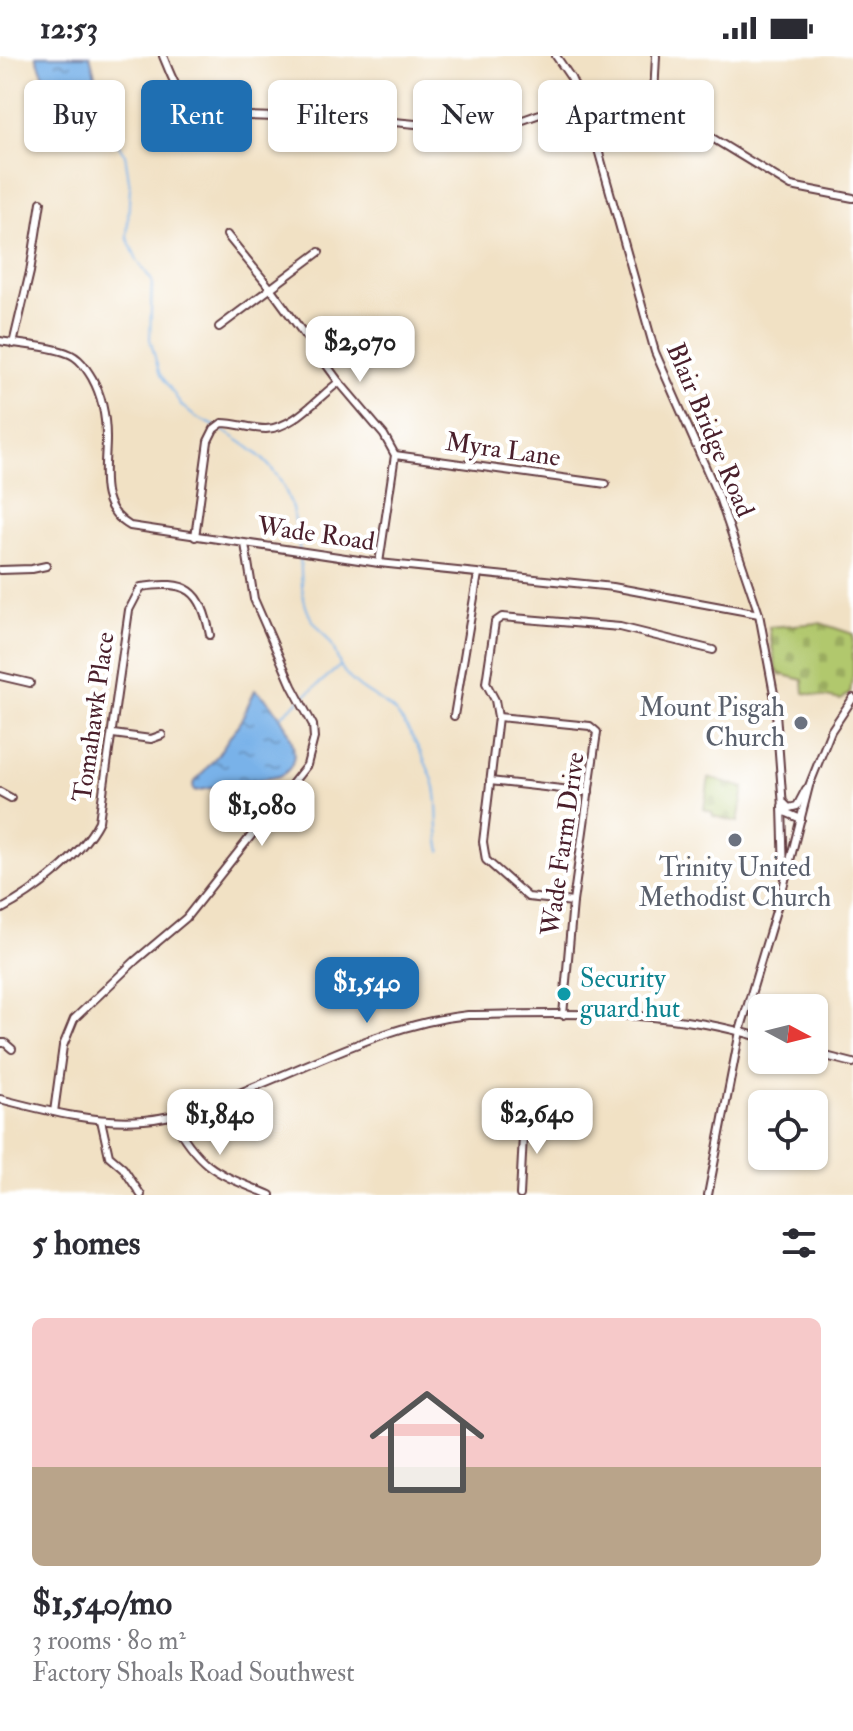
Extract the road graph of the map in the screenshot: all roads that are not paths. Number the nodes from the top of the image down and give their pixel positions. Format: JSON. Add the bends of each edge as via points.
{"nodes":[{"id":1,"x":163,"y":56,"type":"edge"},
{"id":2,"x":556,"y":56,"type":"edge"},
{"id":3,"x":656,"y":56,"type":"edge"},
{"id":4,"x":571,"y":80,"type":"edge"},
{"id":5,"x":655,"y":80,"type":"edge"},
{"id":6,"x":538,"y":115,"type":"edge"},
{"id":7,"x":714,"y":140,"type":"edge"},
{"id":8,"x":599,"y":152,"type":"edge"},
{"id":9,"x":853,"y":198,"type":"edge"},
{"id":10,"x":41,"y":202,"type":"dead end"},
{"id":11,"x":227,"y":235,"type":"dead end"},
{"id":12,"x":319,"y":252,"type":"dead end"},
{"id":13,"x":271,"y":289,"type":"junction"},
{"id":14,"x":219,"y":327,"type":"dead end"},
{"id":15,"x":0,"y":341,"type":"edge"},
{"id":16,"x":13,"y":344,"type":"junction"},
{"id":17,"x":339,"y":382,"type":"junction"},
{"id":18,"x":395,"y":455,"type":"junction"},
{"id":19,"x":606,"y":484,"type":"dead end"},
{"id":20,"x":195,"y":537,"type":"junction"},
{"id":21,"x":245,"y":544,"type":"junction"},
{"id":22,"x":379,"y":563,"type":"junction"},
{"id":23,"x":46,"y":566,"type":"dead end"},
{"id":24,"x":0,"y":570,"type":"edge"},
{"id":25,"x":478,"y":574,"type":"junction"},
{"id":26,"x":759,"y":614,"type":"junction"},
{"id":27,"x":210,"y":635,"type":"dead end"},
{"id":28,"x":713,"y":650,"type":"dead end"},
{"id":29,"x":0,"y":676,"type":"edge"},
{"id":30,"x":30,"y":683,"type":"dead end"},
{"id":31,"x":853,"y":698,"type":"edge"},
{"id":32,"x":454,"y":716,"type":"dead end"},
{"id":33,"x":498,"y":717,"type":"junction"},
{"id":34,"x":113,"y":734,"type":"junction"},
{"id":35,"x":162,"y":735,"type":"dead end"},
{"id":36,"x":490,"y":781,"type":"junction"},
{"id":37,"x":809,"y":786,"type":"junction"},
{"id":38,"x":0,"y":792,"type":"edge"},
{"id":39,"x":589,"y":792,"type":"junction"},
{"id":40,"x":11,"y":798,"type":"dead end"},
{"id":41,"x":782,"y":799,"type":"junction"},
{"id":42,"x":801,"y":819,"type":"junction"},
{"id":43,"x":784,"y":884,"type":"junction"},
{"id":44,"x":573,"y":902,"type":"junction"},
{"id":45,"x":0,"y":910,"type":"edge"},
{"id":46,"x":563,"y":1015,"type":"junction"},
{"id":47,"x":740,"y":1031,"type":"junction"},
{"id":48,"x":748,"y":1034,"type":"edge"},
{"id":49,"x":0,"y":1043,"type":"edge"},
{"id":50,"x":12,"y":1049,"type":"dead end"},
{"id":51,"x":828,"y":1057,"type":"edge"},
{"id":52,"x":853,"y":1063,"type":"edge"},
{"id":53,"x":0,"y":1099,"type":"edge"},
{"id":54,"x":54,"y":1112,"type":"junction"},
{"id":55,"x":171,"y":1116,"type":"junction"},
{"id":56,"x":524,"y":1116,"type":"dead end"},
{"id":57,"x":101,"y":1120,"type":"junction"},
{"id":58,"x":141,"y":1195,"type":"edge"},
{"id":59,"x":270,"y":1195,"type":"edge"},
{"id":60,"x":520,"y":1195,"type":"edge"},
{"id":61,"x":708,"y":1195,"type":"edge"}],
"edges":[{"from":1,"to":6,"type":"street","via":[[182,97],[201,114],[492,131]]},
{"from":2,"to":4,"type":"street","name":"Blair Bridge Road"},
{"from":3,"to":5,"type":"street"},
{"from":7,"to":9,"type":"street","via":[[791,186]]},
{"from":8,"to":26,"type":"street","name":"Blair Bridge Road","via":[[655,352],[720,500]]},
{"from":10,"to":16,"type":"street"},
{"from":11,"to":13,"type":"street"},
{"from":12,"to":13,"type":"street"},
{"from":13,"to":14,"type":"street"},
{"from":13,"to":17,"type":"street"},
{"from":15,"to":16,"type":"street","name":"Wade Road"},
{"from":16,"to":20,"type":"street","name":"Wade Road","via":[[67,353],[81,362],[96,385],[106,423],[106,495],[121,521]]},
{"from":17,"to":18,"type":"street"},
{"from":17,"to":20,"type":"street","via":[[278,427],[222,423],[214,429]]},
{"from":18,"to":19,"type":"street","name":"Myra Lane"},
{"from":18,"to":22,"type":"street"},
{"from":20,"to":21,"type":"street","name":"Wade Road"},
{"from":21,"to":22,"type":"street","name":"Wade Road"},
{"from":21,"to":54,"type":"street","via":[[254,599],[313,725],[307,765],[186,918],[74,1019],[63,1046]]},
{"from":22,"to":25,"type":"street","name":"Wade Road"},
{"from":23,"to":24,"type":"street"},
{"from":25,"to":26,"type":"street","name":"Wade Road","via":[[613,587]]},
{"from":25,"to":32,"type":"street"},
{"from":26,"to":41,"type":"street","name":"Blair Bridge Road","via":[[775,699]]},
{"from":27,"to":34,"type":"street","name":"Tomahawk Place","via":[[202,603],[193,593],[166,585],[141,587],[129,610]]},
{"from":28,"to":33,"type":"street","via":[[620,627],[502,617],[495,622],[486,683]]},
{"from":29,"to":30,"type":"street"},
{"from":31,"to":37,"type":"street","via":[[831,731]]},
{"from":33,"to":36,"type":"street"},
{"from":33,"to":39,"type":"street","name":"Wade Farm Drive","via":[[590,726],[597,732]]},
{"from":34,"to":35,"type":"street","via":[[151,739]]},
{"from":34,"to":45,"type":"street","name":"Tomahawk Place","via":[[102,809],[91,837],[27,894]]},
{"from":36,"to":39,"type":"street"},
{"from":36,"to":44,"type":"street","via":[[486,860],[528,897]]},
{"from":37,"to":41,"type":"street","via":[[797,806],[785,805]]},
{"from":37,"to":42,"type":"street"},
{"from":38,"to":40,"type":"street"},
{"from":39,"to":44,"type":"street","name":"Wade Farm Drive"},
{"from":41,"to":42,"type":"street","via":[[784,810]]},
{"from":41,"to":43,"type":"street","name":"Blair Bridge Road"},
{"from":42,"to":43,"type":"street"},
{"from":43,"to":47,"type":"street"},
{"from":44,"to":46,"type":"street","name":"Wade Farm Drive"},
{"from":46,"to":47,"type":"street","via":[[666,1019]]},
{"from":46,"to":55,"type":"street","via":[[468,1015],[421,1022]]},
{"from":47,"to":48,"type":"street"},
{"from":47,"to":61,"type":"street"},
{"from":49,"to":50,"type":"street"},
{"from":51,"to":52,"type":"street"},
{"from":53,"to":54,"type":"street"},
{"from":54,"to":57,"type":"street"},
{"from":55,"to":57,"type":"street"},
{"from":55,"to":59,"type":"street","via":[[186,1144],[211,1170]]},
{"from":56,"to":60,"type":"street"},
{"from":57,"to":58,"type":"street","via":[[109,1156]]}]}
